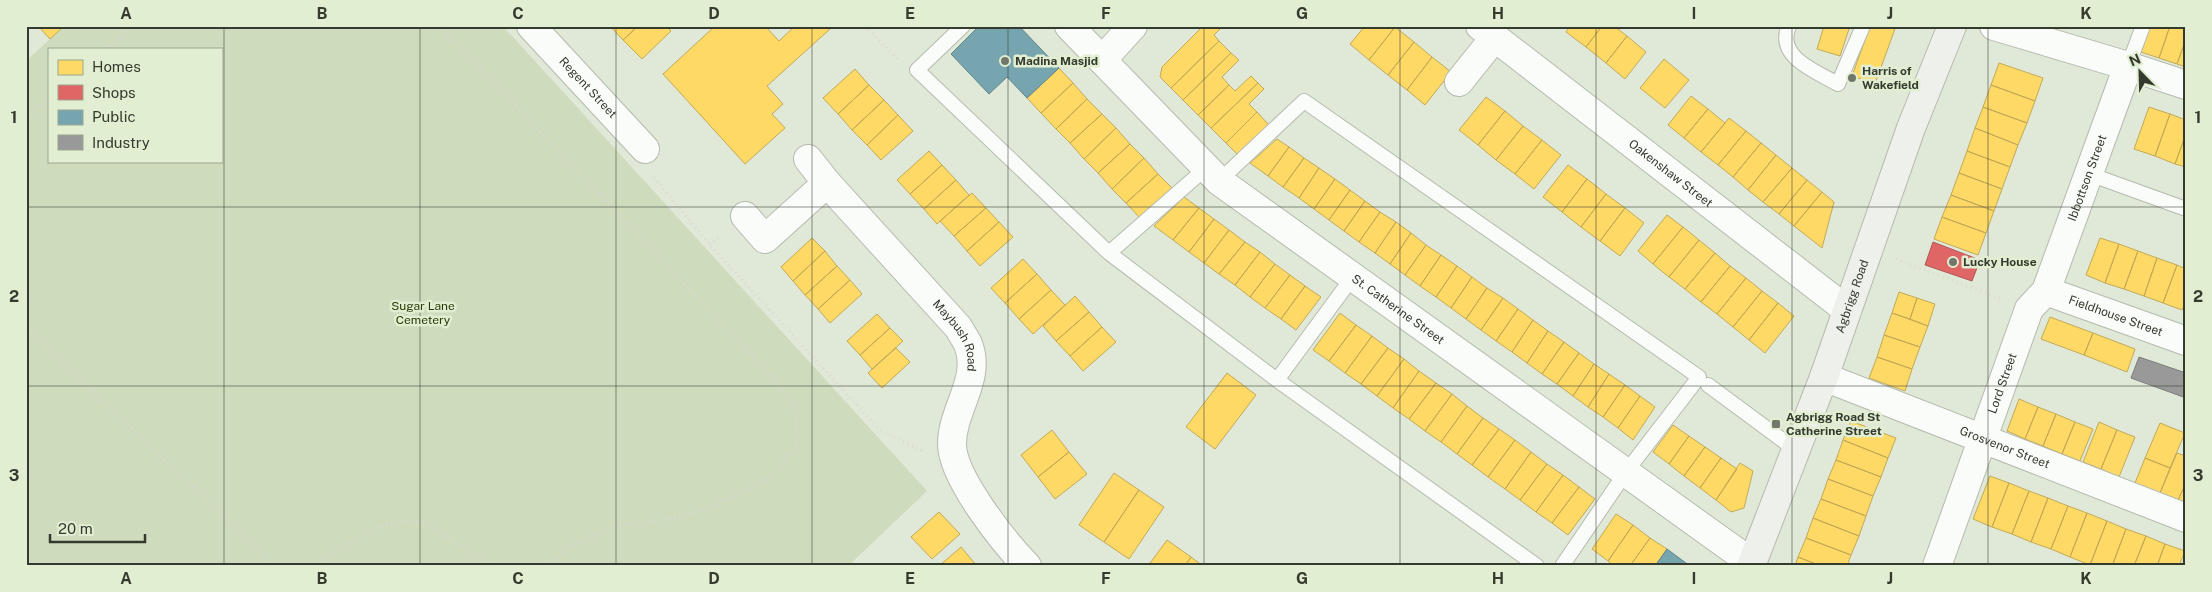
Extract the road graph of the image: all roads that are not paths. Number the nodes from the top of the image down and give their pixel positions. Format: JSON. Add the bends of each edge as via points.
{"nodes":[{"id":1,"x":531,"y":26,"type":"edge"},
{"id":2,"x":963,"y":26,"type":"edge"},
{"id":3,"x":1069,"y":26,"type":"edge"},
{"id":4,"x":1133,"y":26,"type":"edge"},
{"id":5,"x":1789,"y":26,"type":"edge"},
{"id":6,"x":1863,"y":26,"type":"edge"},
{"id":7,"x":1952,"y":26,"type":"edge"},
{"id":8,"x":1994,"y":26,"type":"edge"},
{"id":9,"x":2143,"y":26,"type":"edge"},
{"id":10,"x":1488,"y":32,"type":"edge"},
{"id":11,"x":1102,"y":60,"type":"junction"},
{"id":12,"x":2128,"y":66,"type":"junction"},
{"id":13,"x":1459,"y":82,"type":"dead end"},
{"id":14,"x":2186,"y":85,"type":"edge"},
{"id":15,"x":645,"y":149,"type":"road end"},
{"id":16,"x":808,"y":159,"type":"dead end"},
{"id":17,"x":1212,"y":174,"type":"junction"},
{"id":18,"x":2089,"y":174,"type":"junction"},
{"id":19,"x":827,"y":183,"type":"junction"},
{"id":20,"x":2186,"y":209,"type":"edge"},
{"id":21,"x":745,"y":216,"type":"dead end"},
{"id":22,"x":1109,"y":253,"type":"junction"},
{"id":23,"x":1352,"y":278,"type":"junction"},
{"id":24,"x":2037,"y":300,"type":"junction"},
{"id":25,"x":1846,"y":310,"type":"junction"},
{"id":26,"x":2186,"y":341,"type":"edge"},
{"id":27,"x":1824,"y":377,"type":"junction"},
{"id":28,"x":1277,"y":380,"type":"junction"},
{"id":29,"x":1708,"y":386,"type":"dead end"},
{"id":30,"x":1982,"y":438,"type":"junction"},
{"id":31,"x":1796,"y":450,"type":"junction"},
{"id":32,"x":1626,"y":472,"type":"junction"},
{"id":33,"x":2186,"y":518,"type":"edge"},
{"id":34,"x":1751,"y":564,"type":"edge"},
{"id":35,"x":1027,"y":566,"type":"edge"},
{"id":36,"x":1537,"y":566,"type":"edge"},
{"id":37,"x":1562,"y":566,"type":"edge"},
{"id":38,"x":1937,"y":566,"type":"edge"}],
"edges":[{"from":1,"to":15,"type":"street","name":"Regent Street"},
{"from":2,"to":22,"type":"lane","via":[[917,70]]},
{"from":3,"to":11,"type":"street","name":"St. Catherine Street"},
{"from":4,"to":11,"type":"street"},
{"from":5,"to":6,"type":"lane","via":[[1787,46],[1795,59],[1838,84]]},
{"from":7,"to":25,"type":"main road","name":"Agbrigg Road"},
{"from":8,"to":12,"type":"street"},
{"from":9,"to":12,"type":"lane"},
{"from":10,"to":13,"type":"street","name":"Oakenshaw Street"},
{"from":10,"to":25,"type":"street","name":"Oakenshaw Street"},
{"from":11,"to":17,"type":"street","name":"St. Catherine Street"},
{"from":12,"to":14,"type":"street"},
{"from":12,"to":18,"type":"street","name":"Ibbottson Street"},
{"from":16,"to":19,"type":"street","name":"Maybush Road"},
{"from":17,"to":22,"type":"lane"},
{"from":17,"to":23,"type":"street","name":"St. Catherine Street"},
{"from":17,"to":32,"type":"lane","via":[[1304,101],[1699,377]]},
{"from":18,"to":20,"type":"lane"},
{"from":18,"to":24,"type":"street","name":"Ibbottson Street"},
{"from":19,"to":21,"type":"street","via":[[765,239]]},
{"from":19,"to":35,"type":"street","name":"Maybush Road","via":[[958,327],[968,344],[972,369],[956,416],[952,444],[957,470],[1007,545]]},
{"from":22,"to":28,"type":"lane"},
{"from":23,"to":28,"type":"lane"},
{"from":23,"to":32,"type":"street","name":"St. Catherine Street"},
{"from":24,"to":26,"type":"street","name":"Fieldhouse Street"},
{"from":24,"to":30,"type":"street","name":"Lord Street"},
{"from":25,"to":27,"type":"main road","name":"Agbrigg Road"},
{"from":27,"to":30,"type":"street","name":"Grosvenor Street"},
{"from":27,"to":31,"type":"main road","name":"Agbrigg Road"},
{"from":28,"to":36,"type":"lane"},
{"from":29,"to":31,"type":"lane"},
{"from":30,"to":33,"type":"street","name":"Grosvenor Street"},
{"from":30,"to":38,"type":"street","name":"Lord Street"},
{"from":31,"to":34,"type":"main road","name":"Agbrigg Road"},
{"from":32,"to":34,"type":"street","name":"St. Catherine Street"},
{"from":32,"to":37,"type":"lane"}]}
